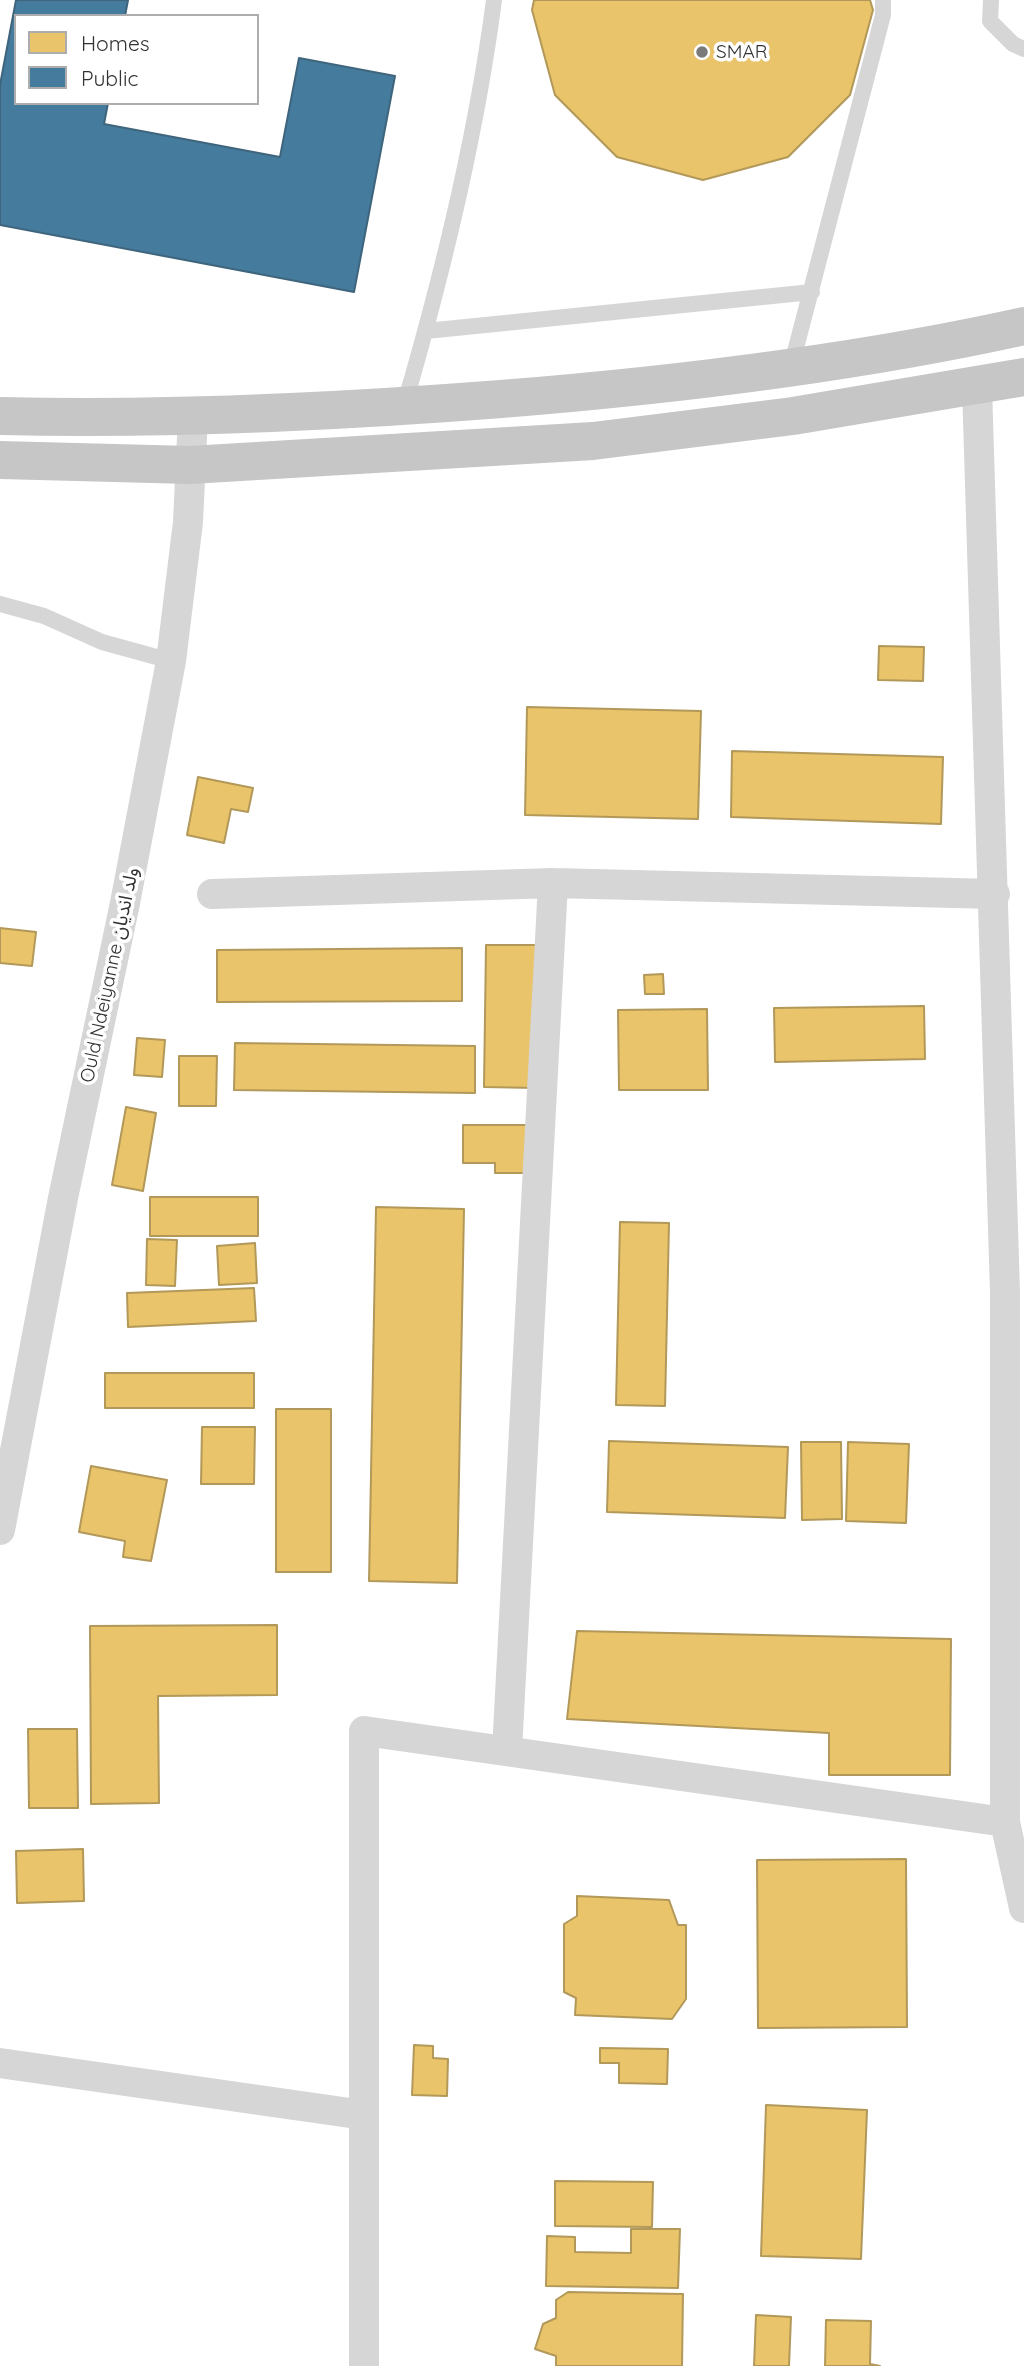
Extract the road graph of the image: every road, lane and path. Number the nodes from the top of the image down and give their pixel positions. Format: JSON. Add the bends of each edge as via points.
{"nodes":[{"id":1,"x":494,"y":0,"type":"edge"},
{"id":2,"x":883,"y":0,"type":"edge"},
{"id":3,"x":991,"y":0,"type":"edge"},
{"id":4,"x":1024,"y":49,"type":"edge"},
{"id":5,"x":812,"y":292,"type":"junction"},
{"id":6,"x":1024,"y":326,"type":"edge"},
{"id":7,"x":426,"y":331,"type":"junction"},
{"id":8,"x":791,"y":367,"type":"junction"},
{"id":9,"x":1024,"y":377,"type":"edge"},
{"id":10,"x":977,"y":387,"type":"junction"},
{"id":11,"x":404,"y":406,"type":"junction"},
{"id":12,"x":0,"y":416,"type":"edge"},
{"id":13,"x":193,"y":416,"type":"junction"},
{"id":14,"x":0,"y":460,"type":"edge"},
{"id":15,"x":190,"y":465,"type":"junction"},
{"id":16,"x":0,"y":604,"type":"edge"},
{"id":17,"x":171,"y":662,"type":"junction"},
{"id":18,"x":553,"y":883,"type":"junction"},
{"id":19,"x":212,"y":894,"type":"dead end"},
{"id":20,"x":995,"y":894,"type":"junction"},
{"id":21,"x":0,"y":1530,"type":"edge"},
{"id":22,"x":508,"y":1751,"type":"junction"},
{"id":23,"x":1005,"y":1822,"type":"junction"},
{"id":24,"x":1024,"y":1908,"type":"edge"},
{"id":25,"x":0,"y":2063,"type":"edge"},
{"id":26,"x":364,"y":2115,"type":"junction"},
{"id":27,"x":364,"y":2366,"type":"edge"}],
"edges":[{"from":1,"to":7,"type":"lane","via":[[473,137]]},
{"from":2,"to":5,"type":"lane","via":[[883,15]]},
{"from":3,"to":4,"type":"lane","via":[[990,21]]},
{"from":5,"to":7,"type":"lane"},
{"from":5,"to":8,"type":"lane"},
{"from":6,"to":8,"type":"highway"},
{"from":7,"to":11,"type":"lane"},
{"from":8,"to":11,"type":"highway","via":[[593,391]]},
{"from":9,"to":10,"type":"highway"},
{"from":10,"to":15,"type":"highway","via":[[593,441]]},
{"from":10,"to":20,"type":"street"},
{"from":11,"to":13,"type":"highway"},
{"from":12,"to":13,"type":"highway"},
{"from":13,"to":15,"type":"street","name":"Ould Ndeiyanne ولد انديان"},
{"from":14,"to":15,"type":"highway"},
{"from":15,"to":17,"type":"street","name":"Ould Ndeiyanne ولد انديان"},
{"from":16,"to":17,"type":"lane"},
{"from":17,"to":21,"type":"street","name":"Ould Ndeiyanne ولد انديان"},
{"from":18,"to":19,"type":"street"},
{"from":18,"to":20,"type":"street"},
{"from":18,"to":22,"type":"street"},
{"from":20,"to":23,"type":"street","via":[[1005,1293]]},
{"from":22,"to":23,"type":"street"},
{"from":22,"to":26,"type":"street","via":[[364,1731]]},
{"from":23,"to":24,"type":"street"},
{"from":25,"to":26,"type":"street"},
{"from":26,"to":27,"type":"street"}]}
